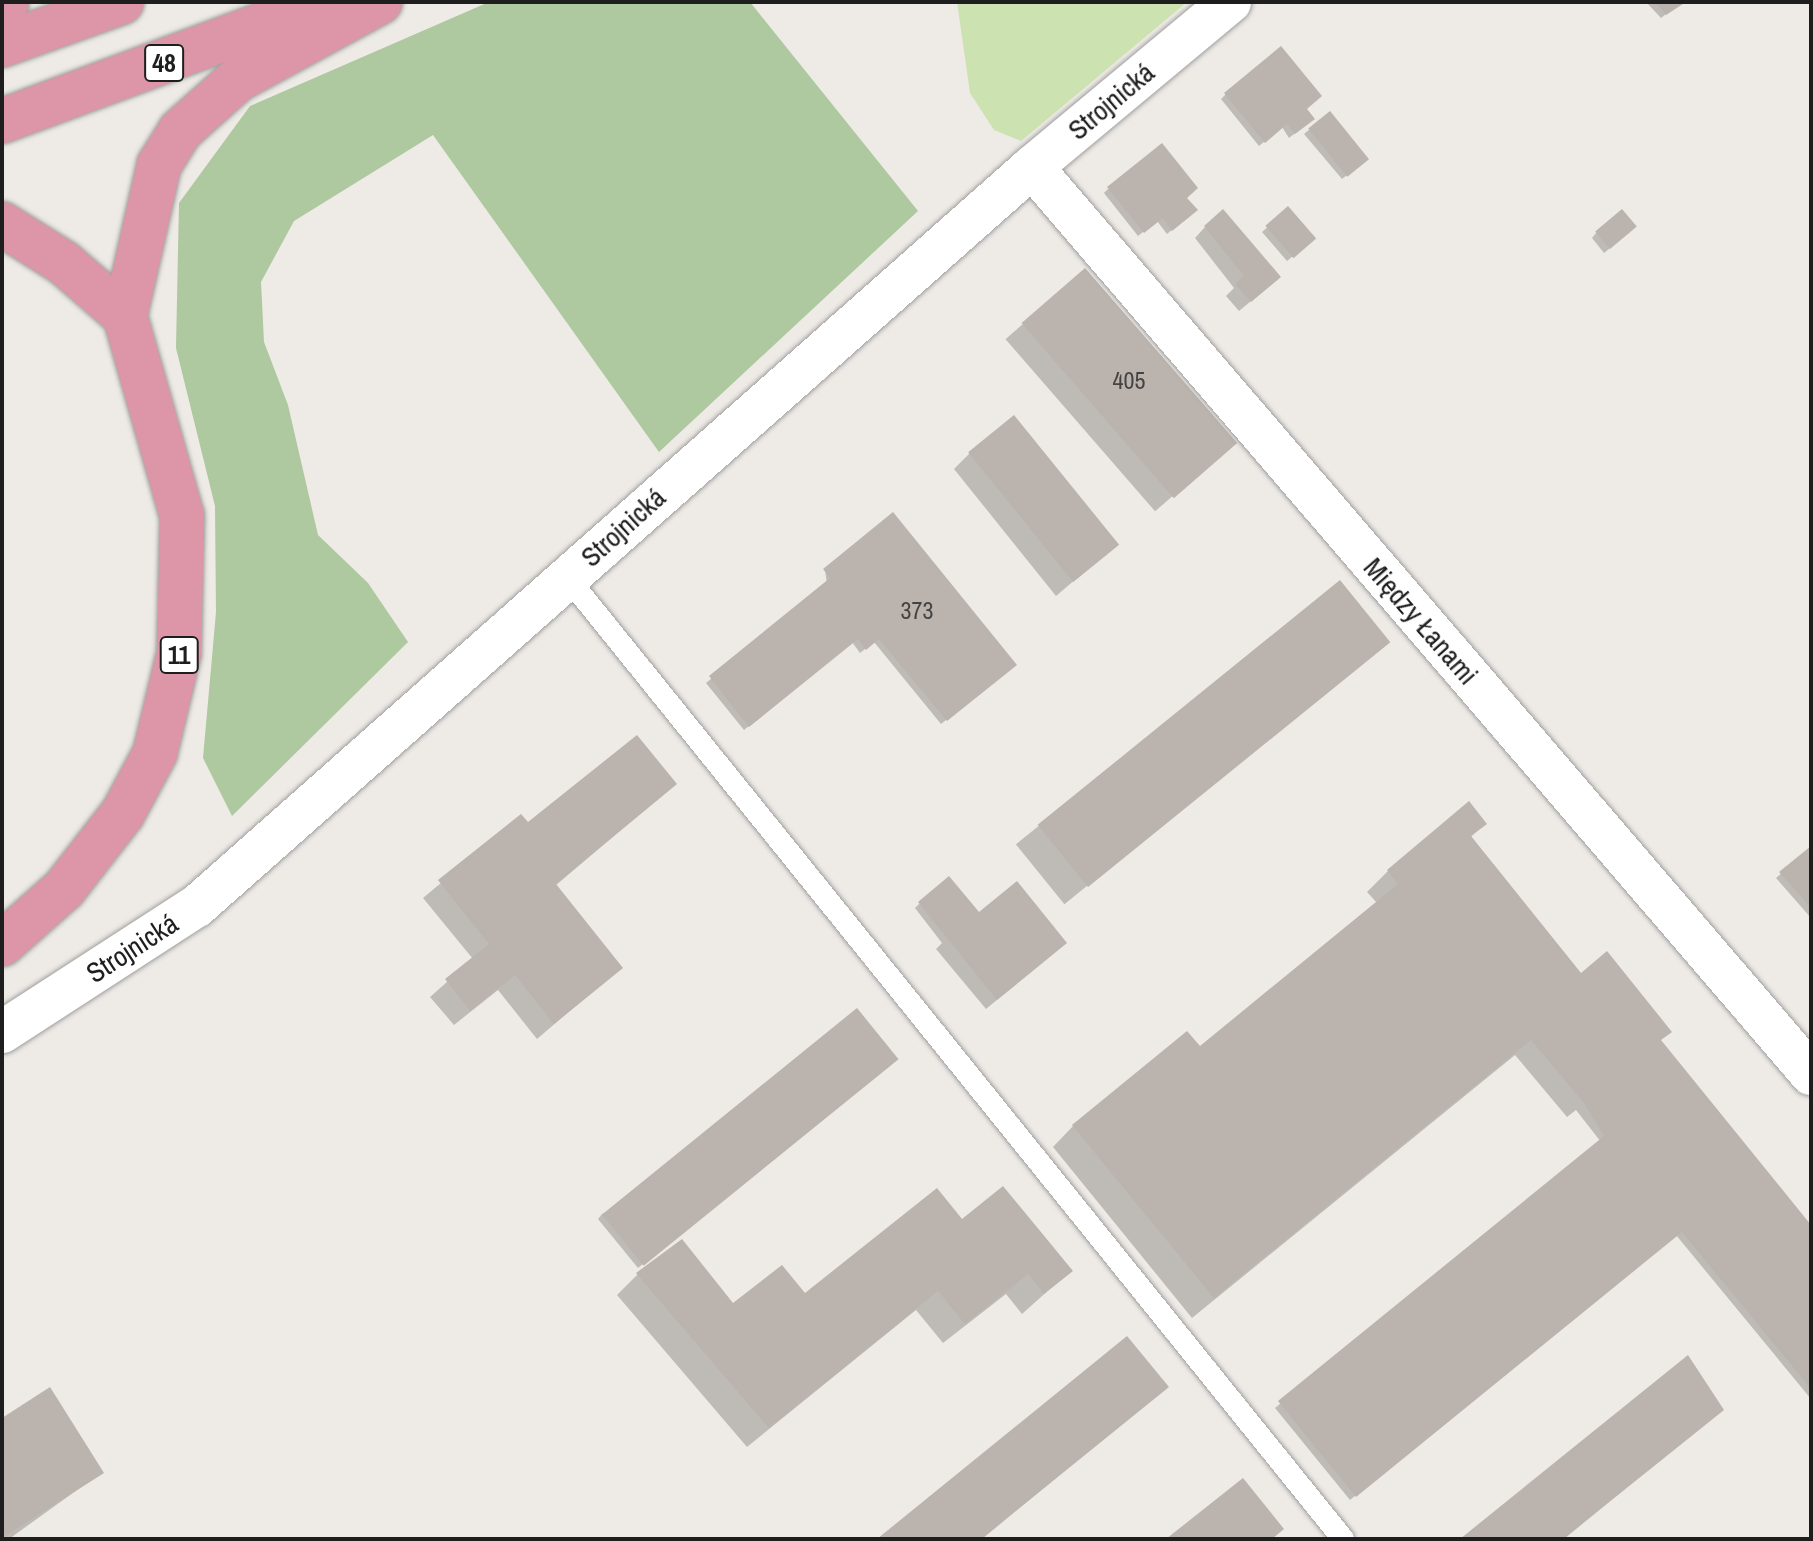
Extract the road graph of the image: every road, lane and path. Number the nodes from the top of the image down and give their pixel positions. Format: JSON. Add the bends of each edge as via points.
{"nodes":[{"id":1,"x":122,"y":2,"type":"edge"},
{"id":2,"x":324,"y":2,"type":"edge"},
{"id":3,"x":380,"y":2,"type":"edge"},
{"id":4,"x":1230,"y":2,"type":"edge"},
{"id":5,"x":2,"y":45,"type":"edge"},
{"id":6,"x":2,"y":121,"type":"edge"},
{"id":7,"x":1032,"y":167,"type":"junction"},
{"id":8,"x":2,"y":224,"type":"edge"},
{"id":9,"x":125,"y":316,"type":"junction"},
{"id":10,"x":567,"y":577,"type":"junction"},
{"id":11,"x":2,"y":944,"type":"edge"},
{"id":12,"x":2,"y":1032,"type":"edge"},
{"id":13,"x":1808,"y":1064,"type":"edge"},
{"id":14,"x":1343,"y":1539,"type":"edge"}],
"edges":[{"from":1,"to":5,"type":"highway"},
{"from":2,"to":6,"type":"highway","number":"48"},
{"from":3,"to":9,"type":"highway","via":[[237,80],[180,131],[147,203]]},
{"from":4,"to":7,"type":"street","name":"Strojnická"},
{"from":7,"to":10,"type":"street","name":"Strojnická"},
{"from":7,"to":13,"type":"street","name":"Między Łanami"},
{"from":8,"to":9,"type":"highway","via":[[64,263]]},
{"from":9,"to":11,"type":"highway","number":"11","via":[[182,516],[179,653],[155,753],[123,813],[64,889]]},
{"from":10,"to":12,"type":"street","name":"Strojnická","via":[[197,906]]},
{"from":10,"to":14,"type":"lane"}]}
